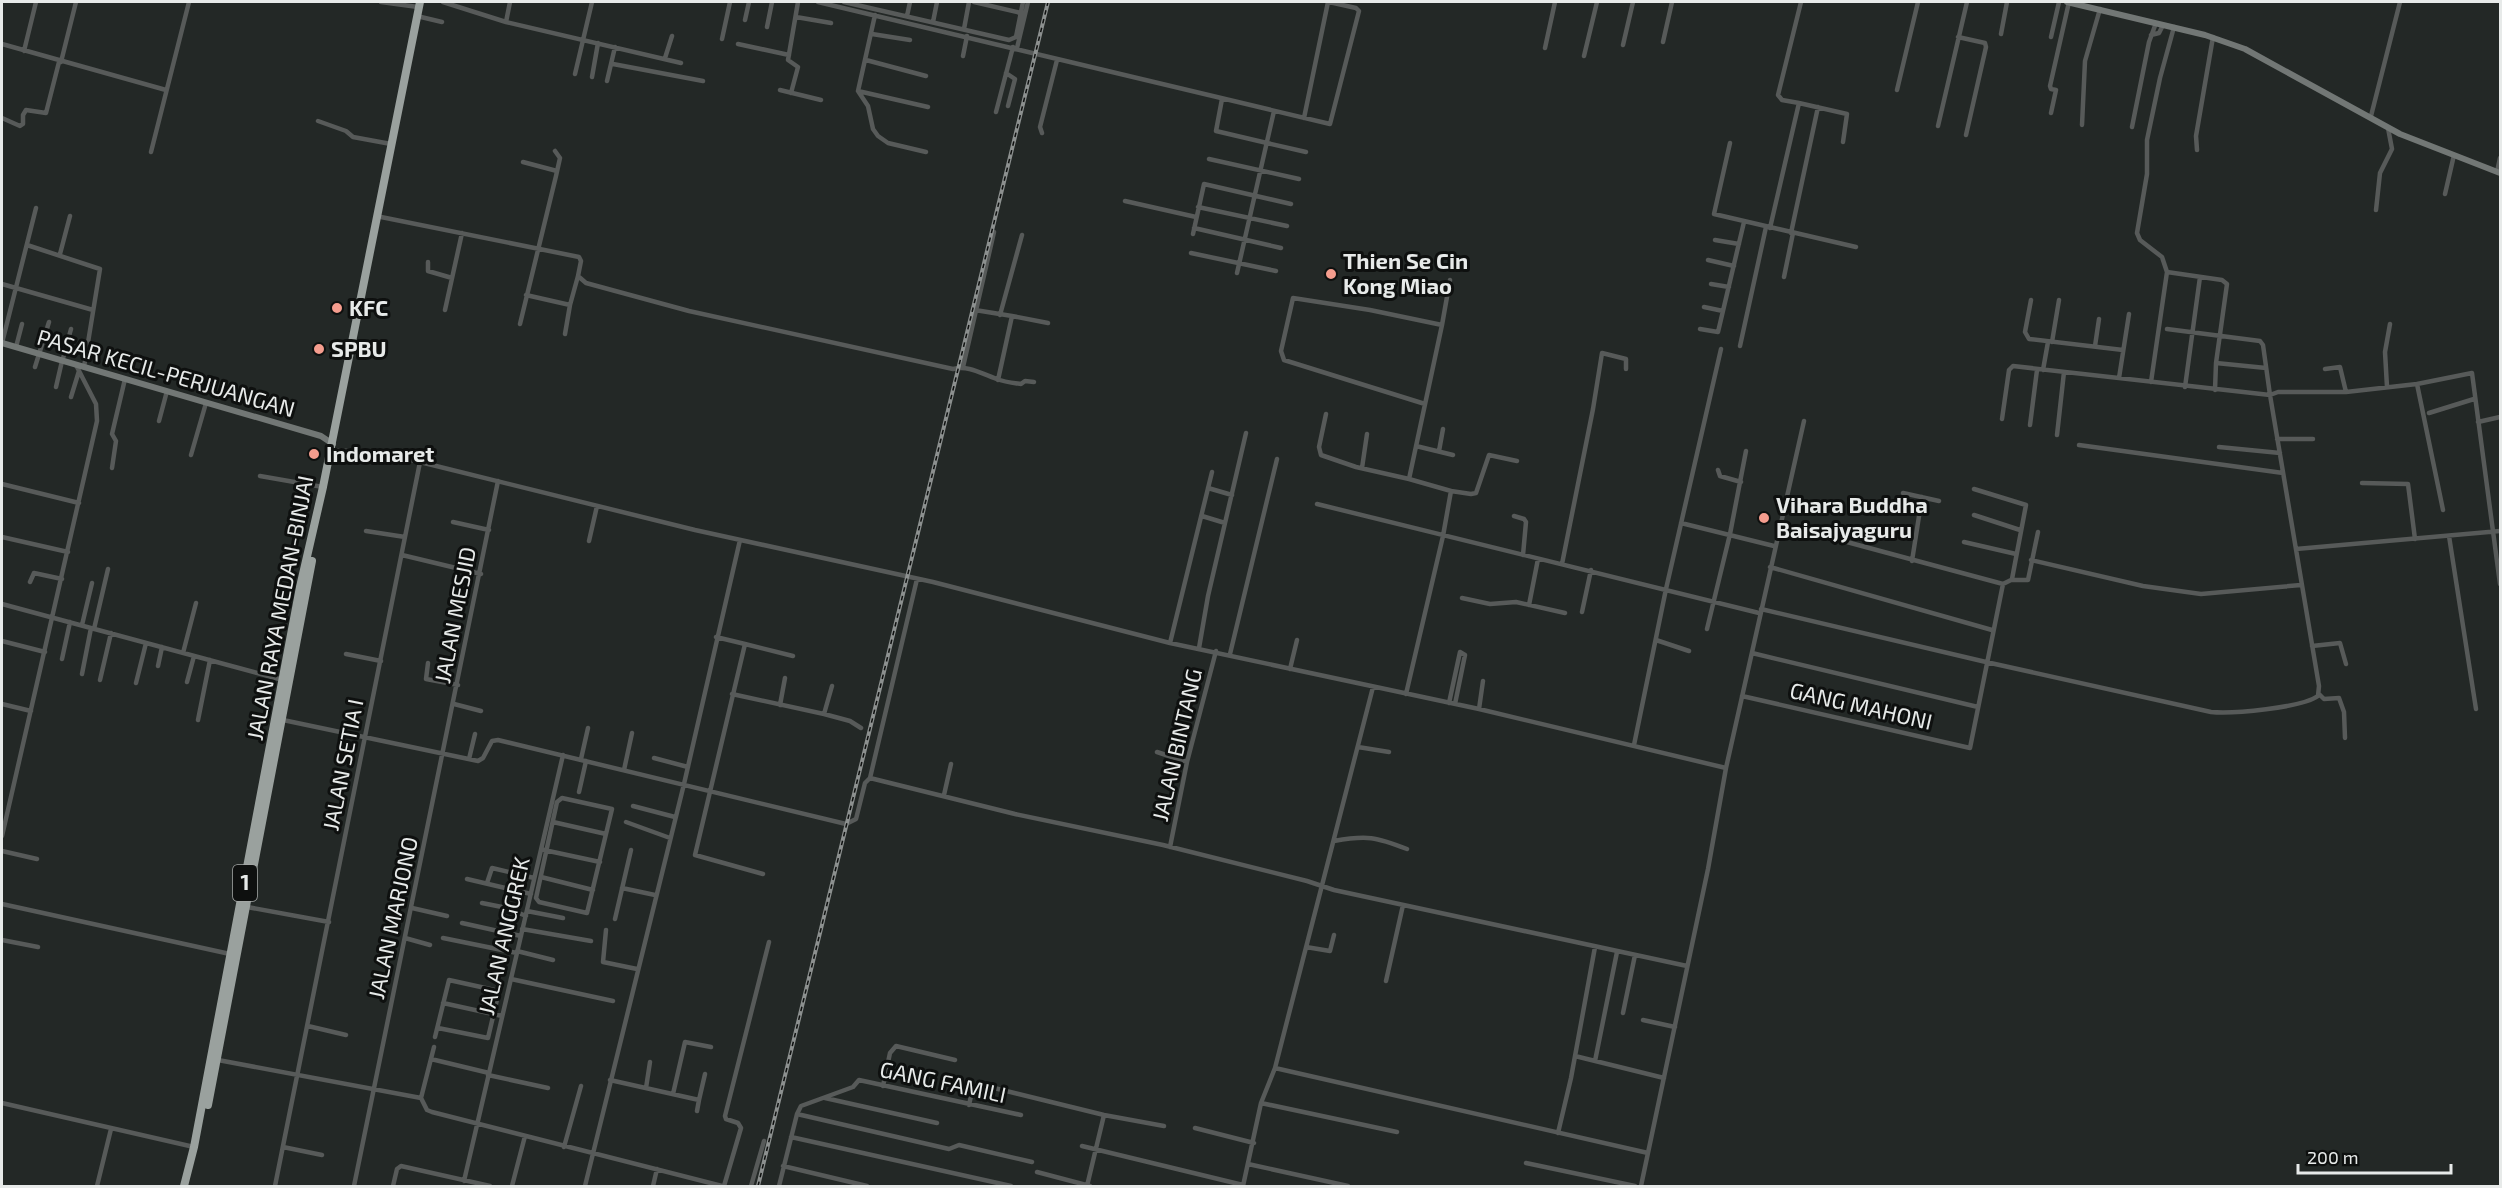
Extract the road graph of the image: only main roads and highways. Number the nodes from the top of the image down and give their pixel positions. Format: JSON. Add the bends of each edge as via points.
{"nodes":[{"id":1,"x":2071,"y":2,"type":"edge"},
{"id":2,"x":421,"y":3,"type":"edge"},
{"id":3,"x":2499,"y":173,"type":"edge"},
{"id":4,"x":2,"y":343,"type":"edge"},
{"id":5,"x":333,"y":443,"type":"junction"},
{"id":6,"x":287,"y":681,"type":"junction"},
{"id":7,"x":228,"y":989,"type":"junction"},
{"id":8,"x":184,"y":1186,"type":"edge"},
{"id":9,"x":190,"y":1186,"type":"edge"}],
"edges":[{"from":1,"to":3,"type":"main road","via":[[2213,37],[2245,49],[2388,128]]},
{"from":2,"to":5,"type":"highway","name":"JALAN RAYA MEDAN-BINJAI","number":"1"},
{"from":2,"to":5,"type":"highway","name":"JALAN RAYA MEDAN-BINJAI","number":"1"},
{"from":4,"to":5,"type":"main road","name":"PASAR KECIL-PERJUANGAN","via":[[321,436]]},
{"from":5,"to":6,"type":"highway","name":"JALAN RAYA MEDAN-BINJAI","number":"1"},
{"from":5,"to":6,"type":"highway","name":"JALAN RAYA MEDAN-BINJAI","number":"1","via":[[300,587]]},
{"from":6,"to":7,"type":"highway","name":"JALAN RAYA MEDAN-BINJAI","number":"1","via":[[283,720]]},
{"from":6,"to":7,"type":"highway","name":"JALAN RAYA MEDAN-BINJAI","number":"1","via":[[231,954]]},
{"from":7,"to":8,"type":"highway","name":"JALAN RAYA MEDAN-BINJAI","number":"1"},
{"from":7,"to":9,"type":"highway","name":"JALAN RAYA MEDAN-BINJAI","number":"1","via":[[218,1060]]}]}
